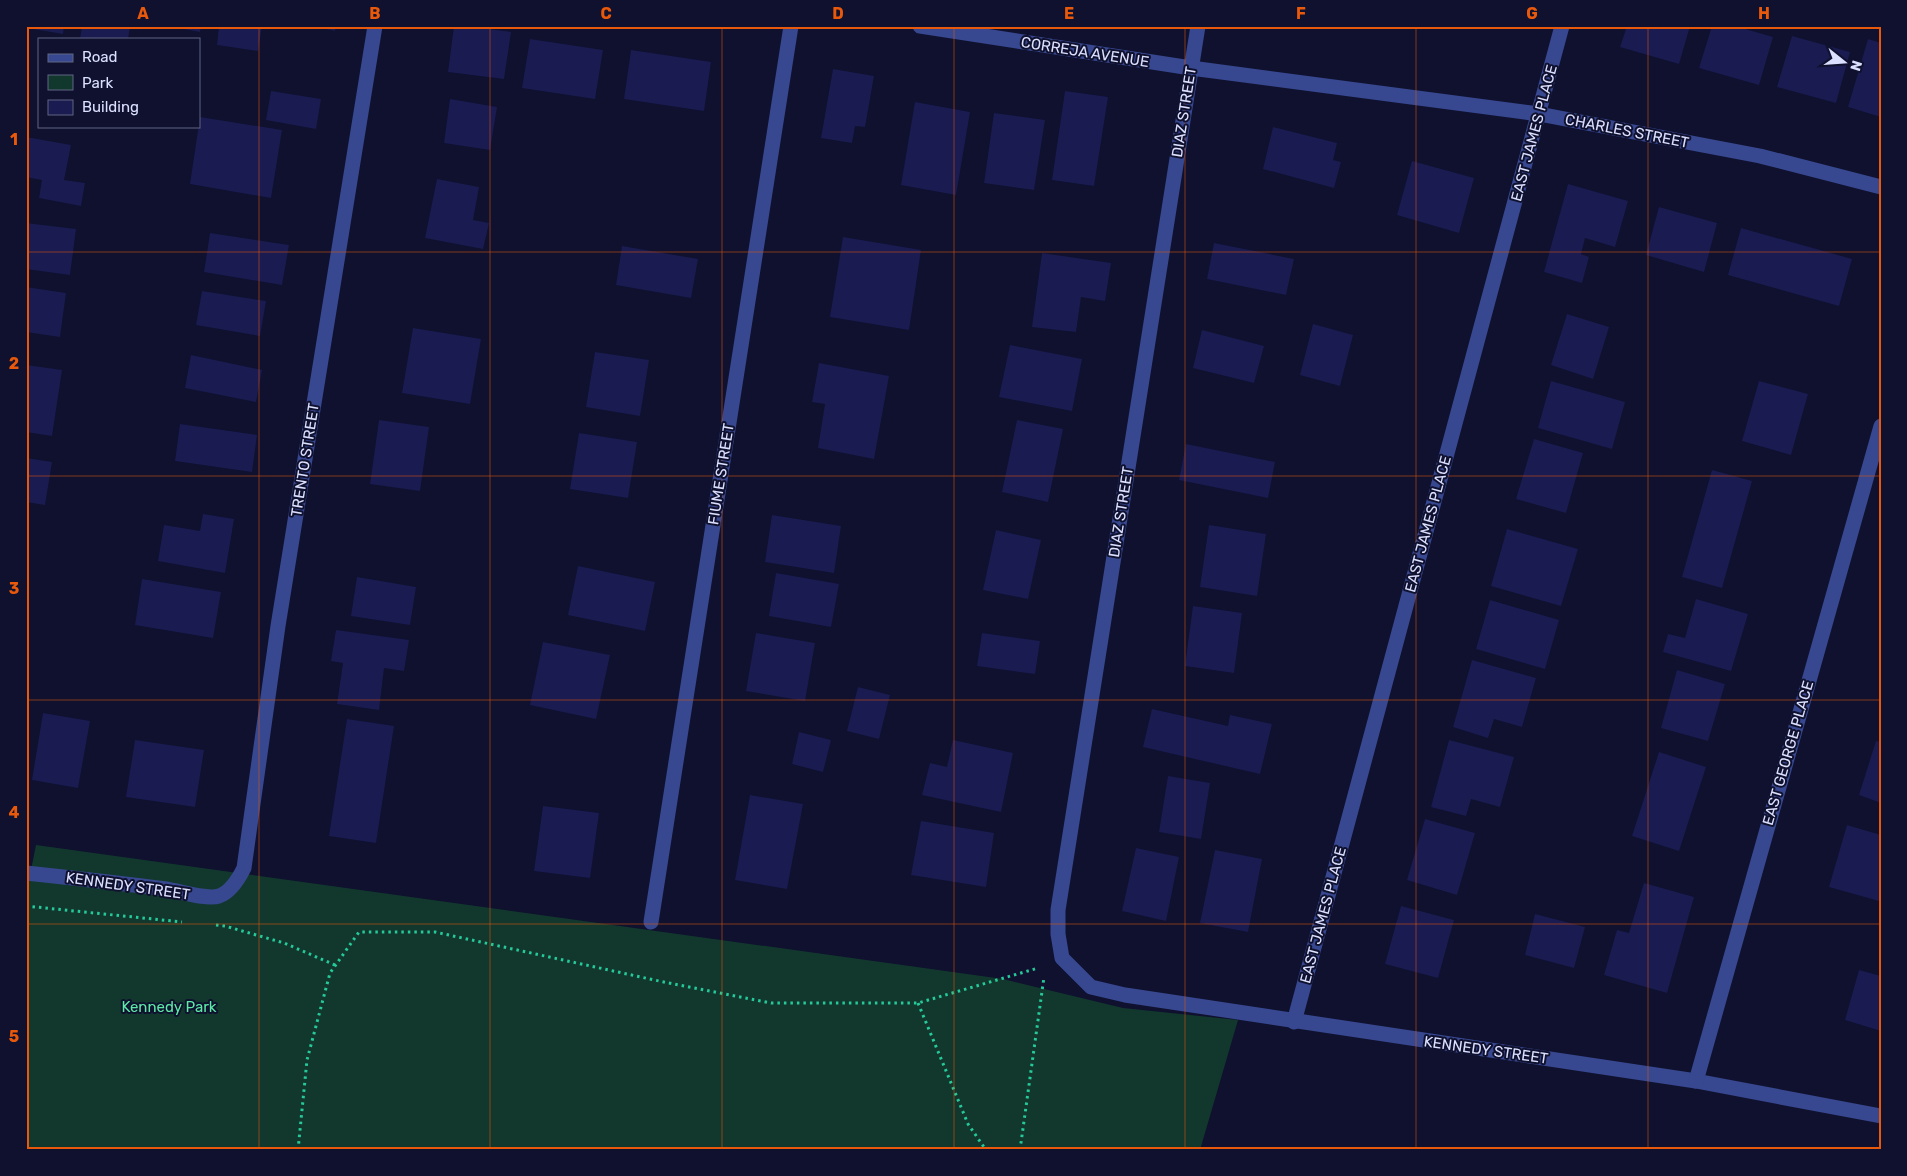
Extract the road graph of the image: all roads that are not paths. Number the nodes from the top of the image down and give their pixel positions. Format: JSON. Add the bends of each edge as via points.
{"nodes":[{"id":1,"x":375,"y":26,"type":"edge"},
{"id":2,"x":791,"y":26,"type":"edge"},
{"id":3,"x":920,"y":26,"type":"edge"},
{"id":4,"x":1198,"y":26,"type":"edge"},
{"id":5,"x":1562,"y":26,"type":"edge"},
{"id":6,"x":1191,"y":68,"type":"junction"},
{"id":7,"x":1540,"y":114,"type":"junction"},
{"id":8,"x":1881,"y":187,"type":"edge"},
{"id":9,"x":1881,"y":426,"type":"edge"},
{"id":10,"x":26,"y":872,"type":"edge"},
{"id":11,"x":228,"y":890,"type":"joint"},
{"id":12,"x":651,"y":922,"type":"dead end"},
{"id":13,"x":1091,"y":987,"type":"joint"},
{"id":14,"x":1294,"y":1022,"type":"junction"},
{"id":15,"x":1696,"y":1080,"type":"junction"},
{"id":16,"x":1881,"y":1116,"type":"edge"}],
"edges":[{"from":1,"to":11,"type":"street","name":"TRENTO STREET","via":[[280,616],[244,868]]},
{"from":2,"to":12,"type":"street","name":"FIUME STREET"},
{"from":3,"to":6,"type":"street","name":"CORREJA AVENUE"},
{"from":4,"to":6,"type":"street","name":"DIAZ STREET"},
{"from":5,"to":7,"type":"street","name":"EAST JAMES PLACE"},
{"from":6,"to":7,"type":"street","name":"CHARLES STREET"},
{"from":6,"to":13,"type":"street","name":"DIAZ STREET","via":[[1058,910],[1062,958]]},
{"from":7,"to":8,"type":"street","name":"CHARLES STREET","via":[[1760,156]]},
{"from":7,"to":14,"type":"street","name":"EAST JAMES PLACE"},
{"from":9,"to":15,"type":"street","name":"EAST GEORGE PLACE"},
{"from":10,"to":11,"type":"street","name":"KENNEDY STREET","via":[[209,897],[220,896]]},
{"from":13,"to":14,"type":"street","name":"KENNEDY STREET","via":[[1125,996]]},
{"from":14,"to":15,"type":"street","name":"KENNEDY STREET"},
{"from":15,"to":16,"type":"street","name":"KENNEDY STREET"}]}
